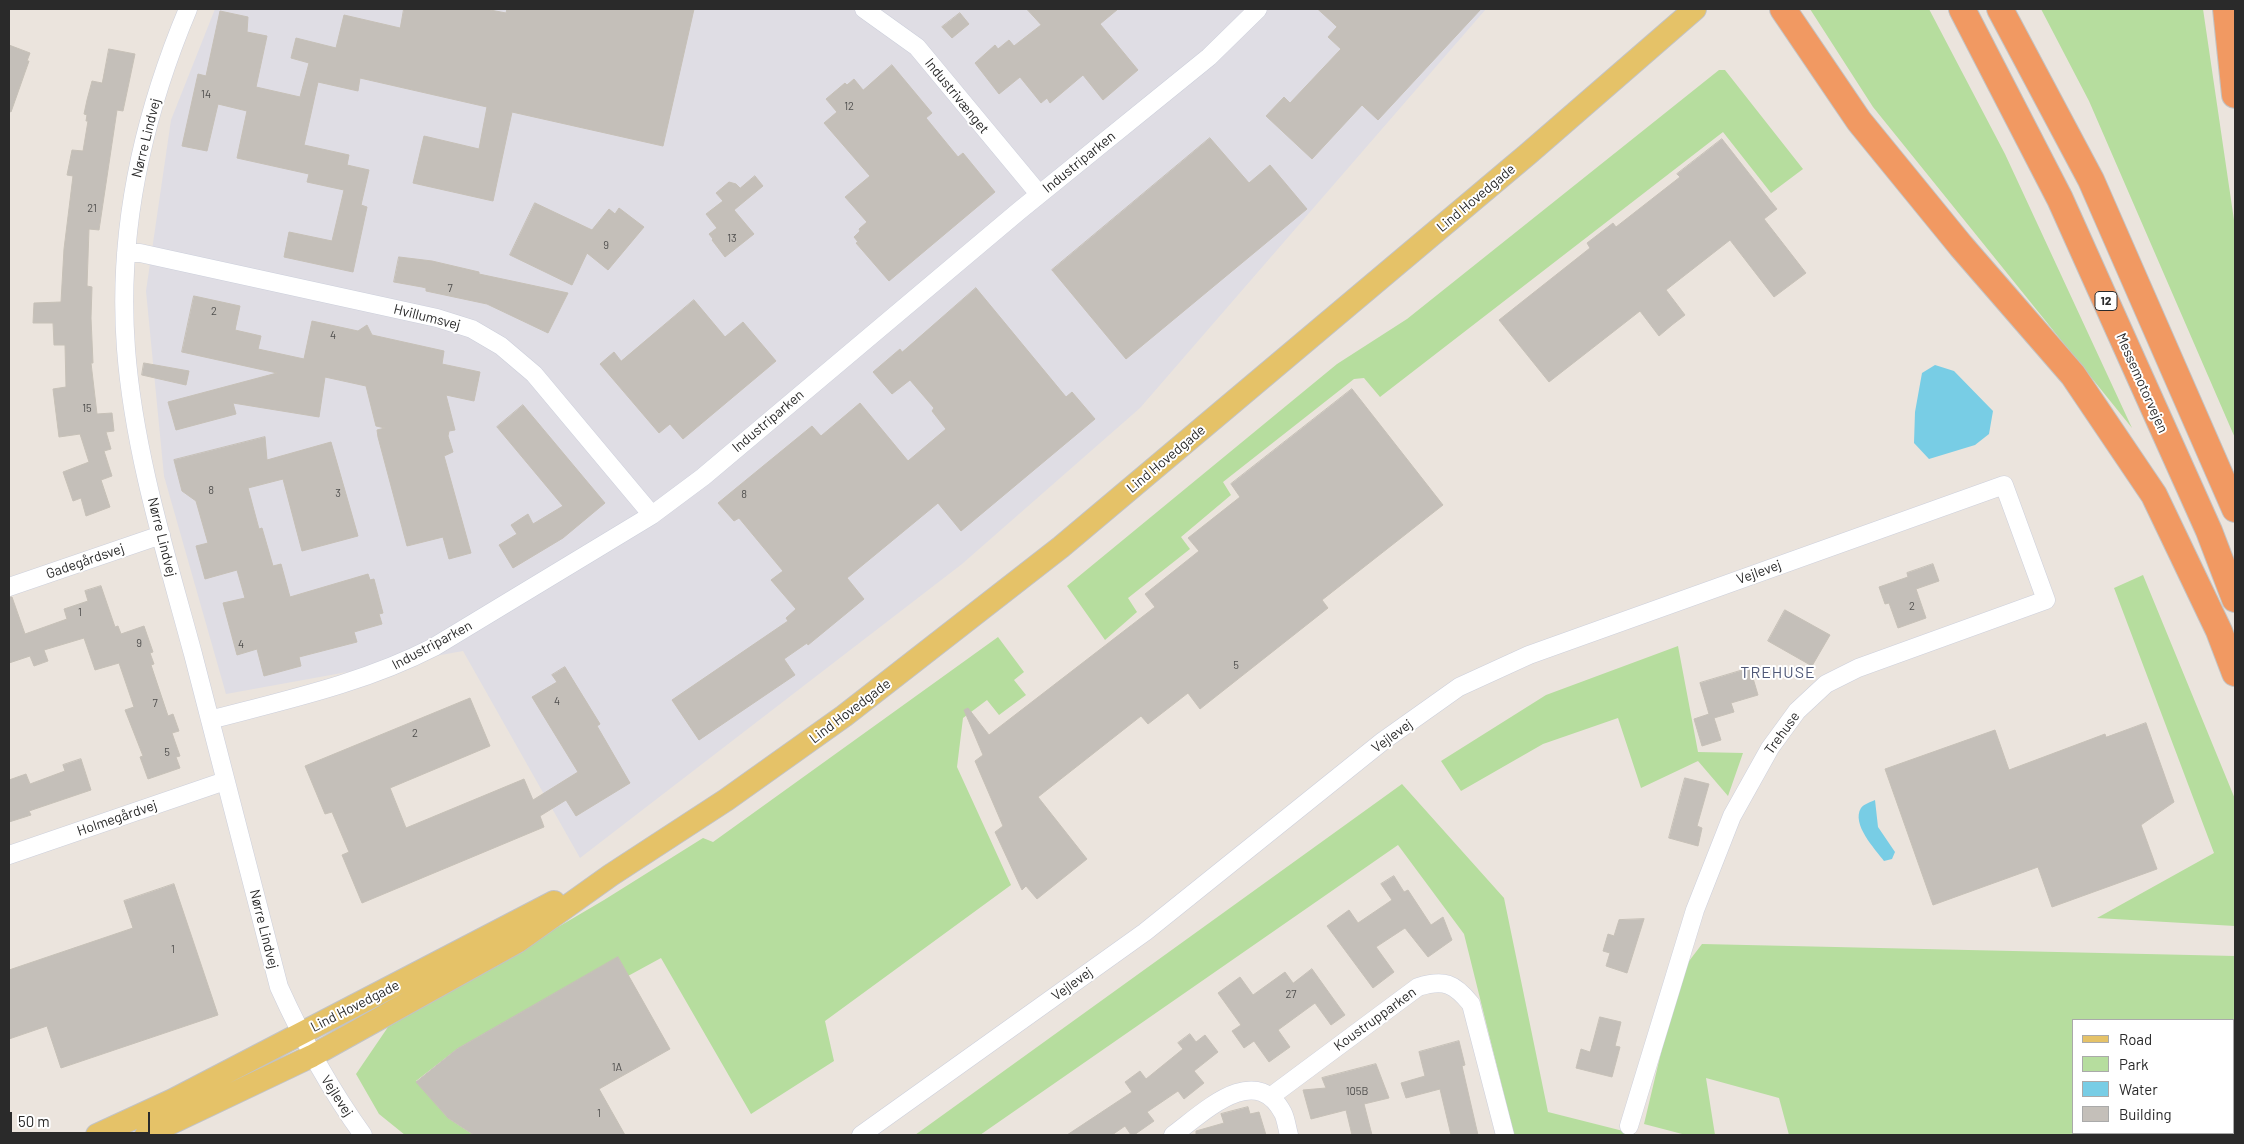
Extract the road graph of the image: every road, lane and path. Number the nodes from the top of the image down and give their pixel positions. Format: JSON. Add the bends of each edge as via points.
{"nodes":[{"id":1,"x":188,"y":9,"type":"edge"},
{"id":2,"x":864,"y":9,"type":"edge"},
{"id":3,"x":1258,"y":9,"type":"edge"},
{"id":4,"x":1695,"y":9,"type":"edge"},
{"id":5,"x":1783,"y":9,"type":"edge"},
{"id":6,"x":1962,"y":9,"type":"edge"},
{"id":7,"x":2000,"y":9,"type":"edge"},
{"id":8,"x":2226,"y":9,"type":"edge"},
{"id":9,"x":2235,"y":95,"type":"edge"},
{"id":10,"x":1039,"y":194,"type":"junction"},
{"id":11,"x":126,"y":253,"type":"junction"},
{"id":12,"x":2004,"y":485,"type":"joint"},
{"id":13,"x":2235,"y":509,"type":"edge"},
{"id":14,"x":652,"y":515,"type":"junction"},
{"id":15,"x":161,"y":535,"type":"junction"},
{"id":16,"x":9,"y":587,"type":"edge"},
{"id":17,"x":2235,"y":599,"type":"edge"},
{"id":18,"x":2235,"y":673,"type":"edge"},
{"id":19,"x":210,"y":720,"type":"junction"},
{"id":20,"x":225,"y":781,"type":"junction"},
{"id":21,"x":9,"y":855,"type":"edge"},
{"id":22,"x":611,"y":875,"type":"junction"},
{"id":23,"x":300,"y":1034,"type":"junction"},
{"id":24,"x":312,"y":1056,"type":"junction"},
{"id":25,"x":1270,"y":1097,"type":"junction"},
{"id":26,"x":1629,"y":1126,"type":"dead end"},
{"id":27,"x":97,"y":1135,"type":"edge"},
{"id":28,"x":146,"y":1135,"type":"edge"},
{"id":29,"x":363,"y":1135,"type":"edge"},
{"id":30,"x":861,"y":1135,"type":"edge"},
{"id":31,"x":1172,"y":1135,"type":"edge"},
{"id":32,"x":1289,"y":1135,"type":"edge"},
{"id":33,"x":1505,"y":1135,"type":"edge"}],
"edges":[{"from":1,"to":11,"type":"street","name":"Nørre Lindvej","via":[[170,51],[148,120],[132,197]]},
{"from":2,"to":10,"type":"street","name":"Industrivænget","via":[[917,47]]},
{"from":3,"to":10,"type":"street","name":"Industriparken","via":[[1209,57]]},
{"from":4,"to":22,"type":"main road","name":"Lind Hovedgade","via":[[1062,547],[844,716],[726,800]]},
{"from":5,"to":18,"type":"highway","via":[[1859,121],[1961,246],[2073,375],[2154,495],[2219,631]]},
{"from":6,"to":17,"type":"highway","name":"Messemotorvejen","number":"12","via":[[2060,199],[2209,531]]},
{"from":7,"to":13,"type":"highway","number":"12","via":[[2090,180]]},
{"from":8,"to":9,"type":"highway"},
{"from":10,"to":14,"type":"street","name":"Industriparken","via":[[703,476]]},
{"from":11,"to":14,"type":"street","name":"Hvillumsvej","via":[[400,310],[472,329],[501,346],[534,374]]},
{"from":11,"to":15,"type":"street","name":"Nørre Lindvej","via":[[126,350],[139,444]]},
{"from":12,"to":26,"type":"street","name":"Trehuse","via":[[2046,600],[1858,668],[1826,684],[1797,710],[1770,748],[1732,816],[1694,910]]},
{"from":12,"to":30,"type":"street","name":"Vejlevej","via":[[1529,654],[1459,687],[1383,741],[1145,932]]},
{"from":14,"to":19,"type":"street","name":"Industriparken","via":[[411,659],[335,687]]},
{"from":15,"to":16,"type":"street","name":"Gadegårdsvej"},
{"from":15,"to":19,"type":"street","name":"Nørre Lindvej"},
{"from":19,"to":20,"type":"street","name":"Nørre Lindvej"},
{"from":20,"to":21,"type":"street","name":"Holmegårdvej"},
{"from":20,"to":23,"type":"street","name":"Nørre Lindvej","via":[[279,987]]},
{"from":22,"to":23,"type":"main road","name":"Lind Hovedgade"},
{"from":22,"to":24,"type":"main road","name":"Lind Hovedgade","via":[[517,942]]},
{"from":23,"to":24,"type":"street","name":"Nørre Lindvej"},
{"from":23,"to":27,"type":"main road","name":"Lind Hovedgade","via":[[173,1100]]},
{"from":24,"to":28,"type":"main road","name":"Lind Hovedgade"},
{"from":24,"to":29,"type":"street","name":"Vejlevej"},
{"from":25,"to":31,"type":"street","via":[[1253,1089],[1232,1092]]},
{"from":25,"to":32,"type":"street","via":[[1283,1113]]},
{"from":25,"to":33,"type":"street","name":"Koustrupparken","via":[[1418,987],[1435,982],[1450,984],[1471,1004]]}]}
